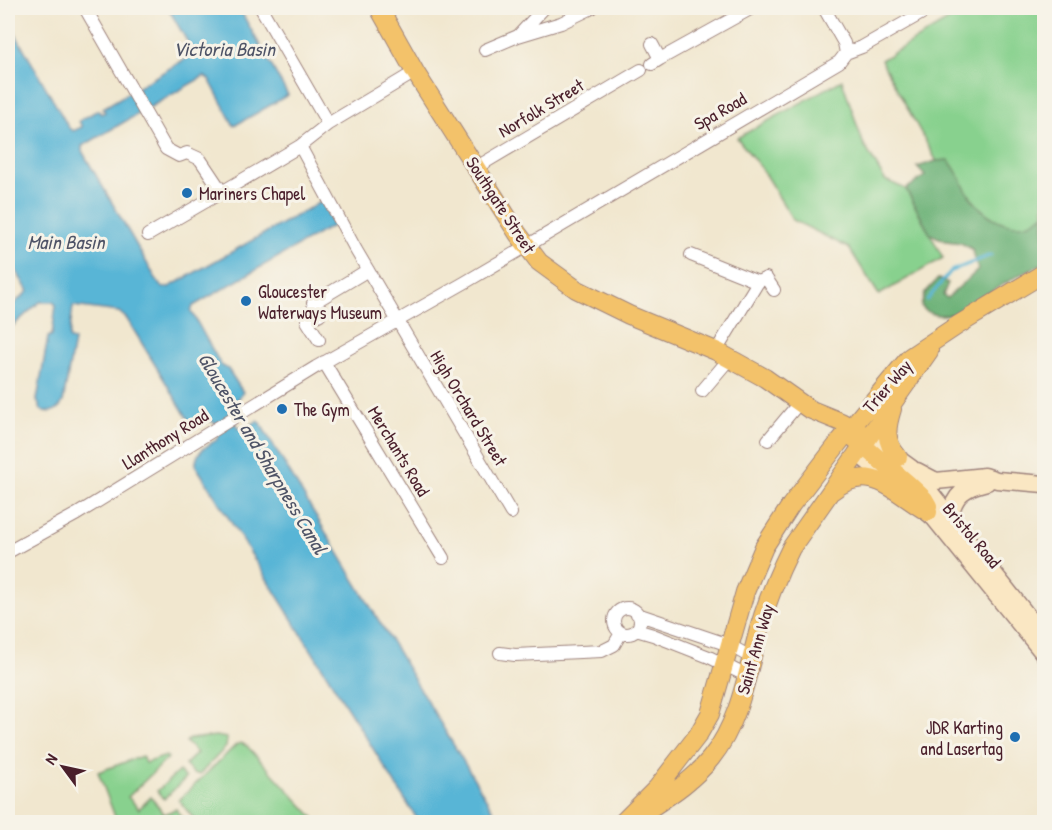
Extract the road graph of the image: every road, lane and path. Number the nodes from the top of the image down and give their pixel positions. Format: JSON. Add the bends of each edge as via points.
{"nodes":[{"id":1,"x":85,"y":8,"type":"edge"},
{"id":2,"x":261,"y":8,"type":"edge"},
{"id":3,"x":379,"y":8,"type":"edge"},
{"id":4,"x":544,"y":8,"type":"edge"},
{"id":5,"x":592,"y":8,"type":"edge"},
{"id":6,"x":752,"y":8,"type":"edge"},
{"id":7,"x":824,"y":8,"type":"edge"},
{"id":8,"x":931,"y":8,"type":"edge"},
{"id":9,"x":518,"y":36,"type":"junction"},
{"id":10,"x":652,"y":44,"type":"dead end"},
{"id":11,"x":485,"y":50,"type":"dead end"},
{"id":12,"x":846,"y":53,"type":"junction"},
{"id":13,"x":651,"y":64,"type":"junction"},
{"id":14,"x":415,"y":72,"type":"junction"},
{"id":15,"x":328,"y":124,"type":"junction"},
{"id":16,"x":300,"y":146,"type":"junction"},
{"id":17,"x":477,"y":167,"type":"junction"},
{"id":18,"x":222,"y":192,"type":"junction"},
{"id":19,"x":148,"y":235,"type":"dead end"},
{"id":20,"x":526,"y":245,"type":"junction"},
{"id":21,"x":691,"y":255,"type":"dead end"},
{"id":22,"x":368,"y":270,"type":"junction"},
{"id":23,"x":1044,"y":273,"type":"edge"},
{"id":24,"x":758,"y":282,"type":"junction"},
{"id":25,"x":774,"y":290,"type":"dead end"},
{"id":26,"x":397,"y":321,"type":"junction"},
{"id":27,"x":939,"y":338,"type":"junction"},
{"id":28,"x":319,"y":340,"type":"dead end"},
{"id":29,"x":723,"y":354,"type":"junction"},
{"id":30,"x":324,"y":363,"type":"junction"},
{"id":31,"x":702,"y":391,"type":"dead end"},
{"id":32,"x":895,"y":399,"type":"junction"},
{"id":33,"x":804,"y":406,"type":"junction"},
{"id":34,"x":846,"y":434,"type":"junction"},
{"id":35,"x":768,"y":440,"type":"dead end"},
{"id":36,"x":862,"y":445,"type":"junction"},
{"id":37,"x":905,"y":463,"type":"junction"},
{"id":38,"x":997,"y":480,"type":"junction"},
{"id":39,"x":1044,"y":484,"type":"edge"},
{"id":40,"x":822,"y":501,"type":"junction"},
{"id":41,"x":511,"y":513,"type":"dead end"},
{"id":42,"x":938,"y":515,"type":"junction"},
{"id":43,"x":8,"y":552,"type":"edge"},
{"id":44,"x":442,"y":558,"type":"dead end"},
{"id":45,"x":638,"y":614,"type":"junction"},
{"id":46,"x":636,"y":630,"type":"junction"},
{"id":47,"x":621,"y":633,"type":"junction"},
{"id":48,"x":1044,"y":637,"type":"edge"},
{"id":49,"x":500,"y":653,"type":"dead end"},
{"id":50,"x":1044,"y":654,"type":"edge"},
{"id":51,"x":738,"y":662,"type":"junction"},
{"id":52,"x":629,"y":819,"type":"edge"}],
"edges":[{"from":1,"to":18,"type":"street","via":[[166,148],[179,156],[187,153],[200,159]]},
{"from":2,"to":15,"type":"street"},
{"from":3,"to":14,"type":"main road","name":"Southgate Street"},
{"from":4,"to":9,"type":"street"},
{"from":5,"to":9,"type":"street","via":[[561,23]]},
{"from":6,"to":13,"type":"street","name":"Norfolk Street"},
{"from":7,"to":12,"type":"street"},
{"from":8,"to":12,"type":"street","name":"Spa Road"},
{"from":9,"to":11,"type":"street"},
{"from":10,"to":13,"type":"street"},
{"from":12,"to":20,"type":"street","name":"Spa Road","via":[[839,62]]},
{"from":13,"to":17,"type":"street","name":"Norfolk Street","via":[[627,84]]},
{"from":14,"to":15,"type":"street"},
{"from":14,"to":17,"type":"main road","name":"Southgate Street"},
{"from":15,"to":16,"type":"street"},
{"from":16,"to":18,"type":"street"},
{"from":16,"to":22,"type":"street","name":"High Orchard Street"},
{"from":17,"to":20,"type":"main road","name":"Southgate Street"},
{"from":18,"to":19,"type":"street"},
{"from":20,"to":26,"type":"street","name":"Llanthony Road"},
{"from":20,"to":29,"type":"main road","name":"Southgate Street","via":[[539,262],[576,289]]},
{"from":21,"to":24,"type":"street"},
{"from":22,"to":26,"type":"street","name":"High Orchard Street"},
{"from":22,"to":28,"type":"street","via":[[314,303],[320,314],[307,321]]},
{"from":23,"to":27,"type":"main road","name":"Trier Way"},
{"from":24,"to":25,"type":"street","via":[[766,278]]},
{"from":24,"to":29,"type":"street"},
{"from":26,"to":30,"type":"street","name":"Llanthony Road"},
{"from":26,"to":41,"type":"street","name":"High Orchard Street"},
{"from":27,"to":32,"type":"main road","name":"Trier Way"},
{"from":27,"to":34,"type":"main road","name":"Trier Way","via":[[910,357]]},
{"from":29,"to":31,"type":"street"},
{"from":29,"to":33,"type":"main road","name":"Southgate Street"},
{"from":30,"to":43,"type":"street","name":"Llanthony Road"},
{"from":30,"to":44,"type":"street","name":"Merchants Road"},
{"from":32,"to":36,"type":"main road","name":"Trier Way"},
{"from":32,"to":37,"type":"main road","via":[[887,438],[891,449]]},
{"from":33,"to":34,"type":"main road","name":"Southgate Street","via":[[828,431]]},
{"from":33,"to":35,"type":"street"},
{"from":34,"to":36,"type":"main road","name":"Southgate Street"},
{"from":34,"to":51,"type":"main road","name":"Saint Ann Way","via":[[764,547],[745,592]]},
{"from":36,"to":37,"type":"main road","name":"Bristol Road"},
{"from":36,"to":40,"type":"main road","name":"Saint Ann Way"},
{"from":36,"to":42,"type":"main road","name":"Southgate Street"},
{"from":37,"to":38,"type":"main road","via":[[936,481],[972,476]]},
{"from":37,"to":42,"type":"main road","name":"Bristol Road"},
{"from":38,"to":39,"type":"main road"},
{"from":38,"to":42,"type":"main road","via":[[960,492],[953,505]]},
{"from":40,"to":42,"type":"main road","via":[[845,482],[869,478]]},
{"from":40,"to":51,"type":"main road","name":"Saint Ann Way","via":[[791,548],[759,628]]},
{"from":42,"to":48,"type":"main road","name":"Bristol Road"},
{"from":42,"to":50,"type":"main road","name":"Bristol Road"},
{"from":45,"to":46,"type":"street"},
{"from":45,"to":47,"type":"street","via":[[627,608],[619,611],[614,624]]},
{"from":45,"to":51,"type":"street"},
{"from":46,"to":47,"type":"street"},
{"from":46,"to":51,"type":"street"},
{"from":47,"to":49,"type":"street","via":[[614,645],[602,651]]},
{"from":51,"to":52,"type":"main road","name":"Saint Ann Way","via":[[698,735]]},
{"from":51,"to":52,"type":"main road","name":"Saint Ann Way","via":[[730,729],[711,758],[686,783]]}]}
